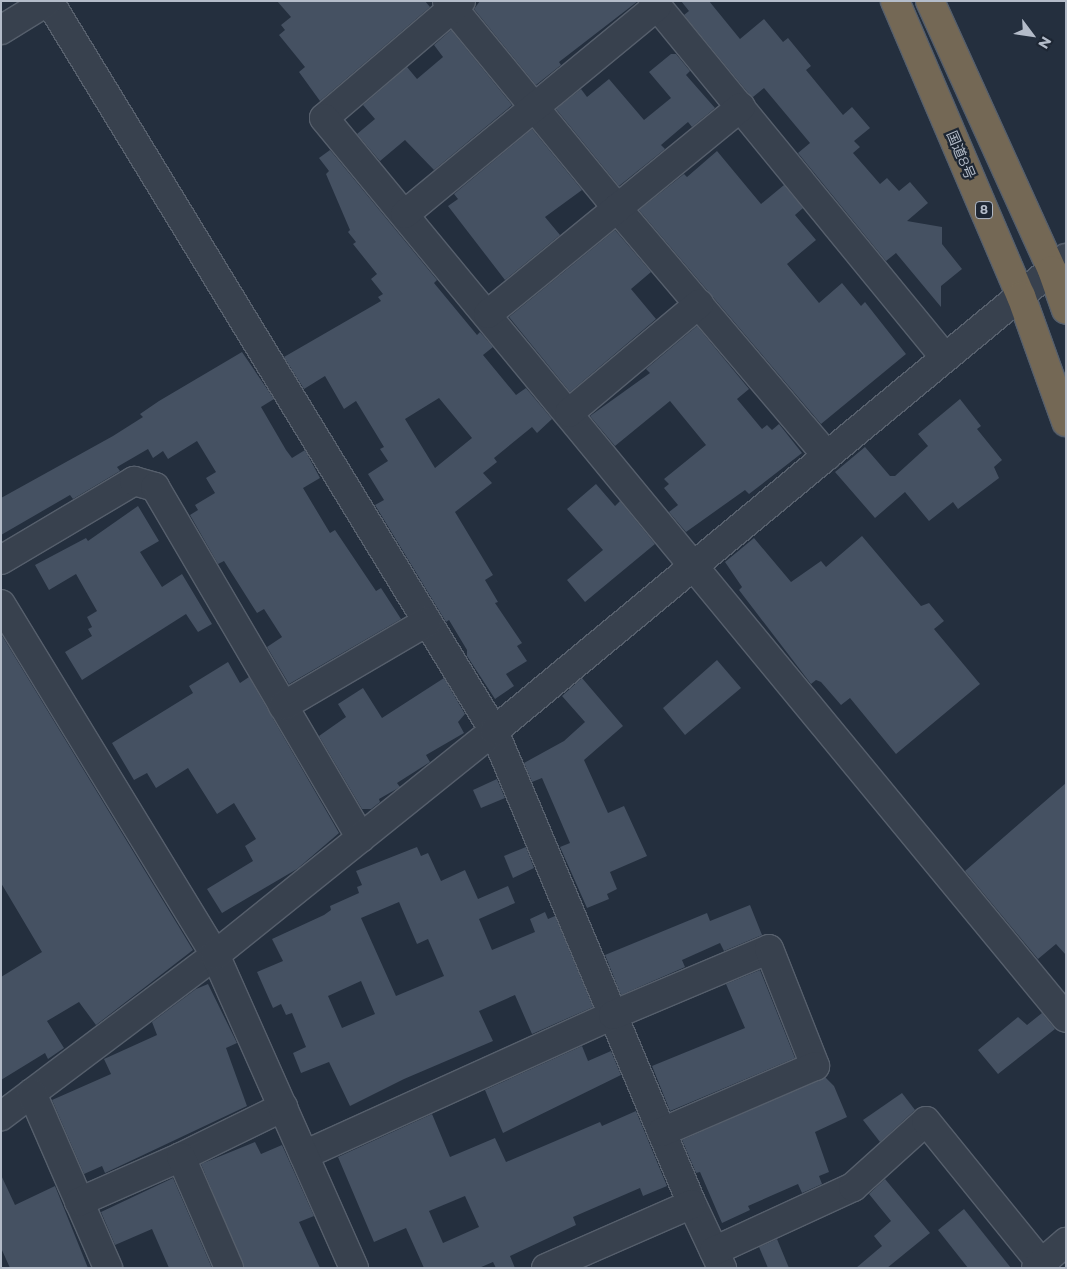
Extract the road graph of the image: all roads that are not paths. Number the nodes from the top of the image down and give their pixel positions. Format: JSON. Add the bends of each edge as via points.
{"nodes":[{"id":1,"x":49,"y":1,"type":"edge"},
{"id":2,"x":895,"y":1,"type":"edge"},
{"id":3,"x":930,"y":1,"type":"edge"},
{"id":4,"x":453,"y":3,"type":"edge"},
{"id":5,"x":655,"y":4,"type":"edge"},
{"id":6,"x":1,"y":30,"type":"edge"},
{"id":7,"x":533,"y":107,"type":"junction"},
{"id":8,"x":741,"y":107,"type":"junction"},
{"id":9,"x":617,"y":208,"type":"junction"},
{"id":10,"x":405,"y":214,"type":"junction"},
{"id":11,"x":1059,"y":264,"type":"edge"},
{"id":12,"x":1021,"y":296,"type":"junction"},
{"id":13,"x":699,"y":304,"type":"junction"},
{"id":14,"x":1066,"y":310,"type":"edge"},
{"id":15,"x":488,"y":314,"type":"junction"},
{"id":16,"x":944,"y":356,"type":"junction"},
{"id":17,"x":569,"y":413,"type":"junction"},
{"id":18,"x":1066,"y":422,"type":"edge"},
{"id":19,"x":827,"y":456,"type":"junction"},
{"id":20,"x":1,"y":560,"type":"edge"},
{"id":21,"x":693,"y":565,"type":"junction"},
{"id":22,"x":1,"y":604,"type":"edge"},
{"id":23,"x":427,"y":622,"type":"junction"},
{"id":24,"x":283,"y":706,"type":"junction"},
{"id":25,"x":494,"y":731,"type":"junction"},
{"id":26,"x":360,"y":838,"type":"junction"},
{"id":27,"x":215,"y":955,"type":"junction"},
{"id":28,"x":613,"y":1015,"type":"junction"},
{"id":29,"x":1066,"y":1018,"type":"edge"},
{"id":30,"x":32,"y":1093,"type":"junction"},
{"id":31,"x":283,"y":1107,"type":"junction"},
{"id":32,"x":1,"y":1116,"type":"edge"},
{"id":33,"x":662,"y":1132,"type":"junction"},
{"id":34,"x":304,"y":1155,"type":"junction"},
{"id":35,"x":181,"y":1157,"type":"junction"},
{"id":36,"x":79,"y":1202,"type":"junction"},
{"id":37,"x":692,"y":1204,"type":"junction"},
{"id":38,"x":1066,"y":1242,"type":"edge"},
{"id":39,"x":718,"y":1259,"type":"edge"},
{"id":40,"x":557,"y":1266,"type":"edge"},
{"id":41,"x":1041,"y":1266,"type":"edge"},
{"id":42,"x":108,"y":1268,"type":"edge"},
{"id":43,"x":230,"y":1268,"type":"edge"},
{"id":44,"x":354,"y":1268,"type":"edge"}],
"edges":[{"from":1,"to":6,"type":"street"},
{"from":1,"to":23,"type":"street"},
{"from":2,"to":12,"type":"highway","name":"国道8号","number":"8"},
{"from":3,"to":11,"type":"highway"},
{"from":4,"to":7,"type":"street"},
{"from":4,"to":10,"type":"street","via":[[324,118]]},
{"from":5,"to":7,"type":"street"},
{"from":5,"to":8,"type":"street"},
{"from":7,"to":9,"type":"street"},
{"from":7,"to":10,"type":"street"},
{"from":8,"to":9,"type":"street"},
{"from":8,"to":16,"type":"street"},
{"from":9,"to":13,"type":"street"},
{"from":9,"to":15,"type":"street"},
{"from":10,"to":15,"type":"street"},
{"from":11,"to":12,"type":"street"},
{"from":11,"to":14,"type":"highway"},
{"from":12,"to":16,"type":"street"},
{"from":12,"to":18,"type":"highway","name":"国道8号","number":"8"},
{"from":13,"to":17,"type":"street"},
{"from":13,"to":19,"type":"street"},
{"from":15,"to":17,"type":"street"},
{"from":16,"to":19,"type":"street"},
{"from":17,"to":21,"type":"street"},
{"from":19,"to":21,"type":"street"},
{"from":20,"to":24,"type":"street","via":[[134,480],[155,487]]},
{"from":21,"to":25,"type":"street"},
{"from":21,"to":29,"type":"street"},
{"from":22,"to":27,"type":"street"},
{"from":23,"to":24,"type":"street"},
{"from":23,"to":25,"type":"street"},
{"from":24,"to":26,"type":"street"},
{"from":25,"to":26,"type":"street"},
{"from":25,"to":28,"type":"street"},
{"from":26,"to":27,"type":"street"},
{"from":27,"to":30,"type":"street"},
{"from":27,"to":31,"type":"street"},
{"from":28,"to":33,"type":"street"},
{"from":28,"to":33,"type":"street","via":[[769,949],[815,1066]]},
{"from":28,"to":34,"type":"street"},
{"from":30,"to":32,"type":"street"},
{"from":30,"to":36,"type":"street"},
{"from":31,"to":34,"type":"street"},
{"from":31,"to":35,"type":"street"},
{"from":33,"to":37,"type":"street"},
{"from":34,"to":44,"type":"street"},
{"from":35,"to":36,"type":"street"},
{"from":35,"to":43,"type":"street"},
{"from":36,"to":42,"type":"street"},
{"from":37,"to":39,"type":"street"},
{"from":37,"to":40,"type":"street"},
{"from":38,"to":41,"type":"street"},
{"from":39,"to":41,"type":"street","via":[[853,1187],[926,1121]]}]}
